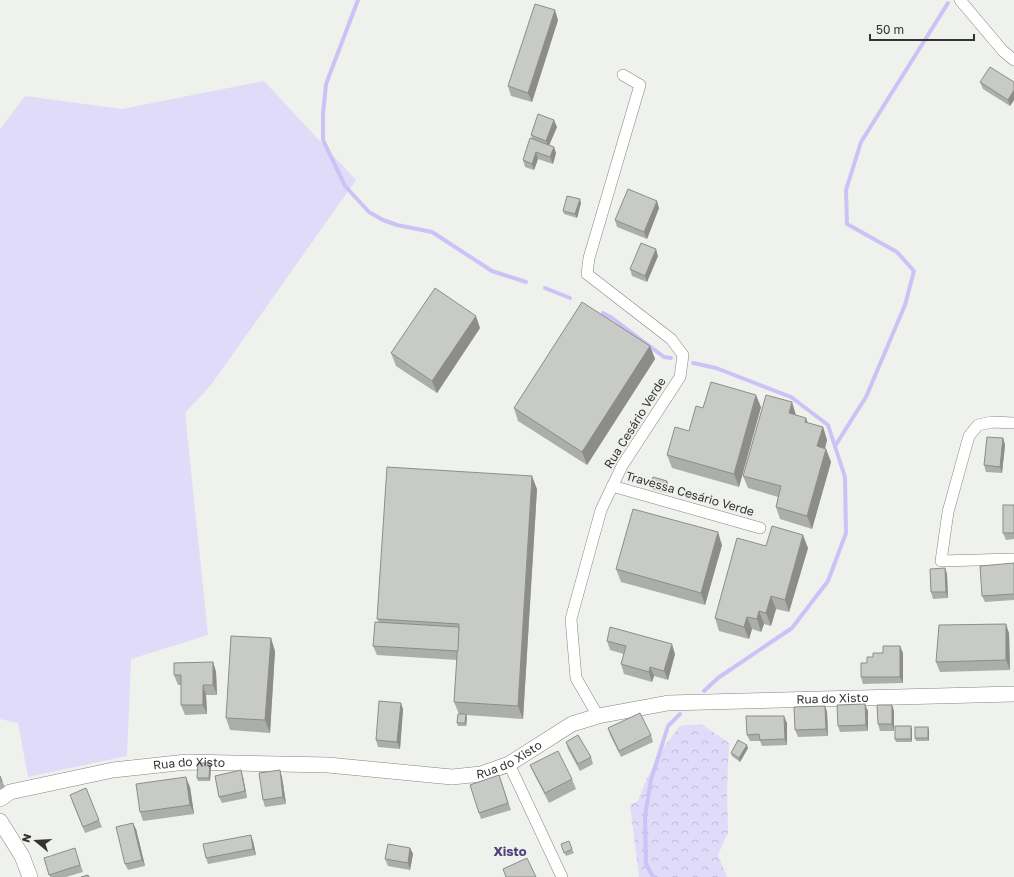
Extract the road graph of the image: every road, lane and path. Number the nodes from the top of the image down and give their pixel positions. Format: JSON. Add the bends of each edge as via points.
{"nodes":[{"id":1,"x":960,"y":0,"type":"edge"},
{"id":2,"x":1014,"y":60,"type":"edge"},
{"id":3,"x":623,"y":75,"type":"dead end"},
{"id":4,"x":1014,"y":423,"type":"edge"},
{"id":5,"x":612,"y":486,"type":"junction"},
{"id":6,"x":760,"y":528,"type":"dead end"},
{"id":7,"x":1014,"y":559,"type":"edge"},
{"id":8,"x":1014,"y":694,"type":"edge"},
{"id":9,"x":598,"y":716,"type":"junction"},
{"id":10,"x":509,"y":764,"type":"junction"},
{"id":11,"x":0,"y":799,"type":"edge"},
{"id":12,"x":0,"y":821,"type":"edge"},
{"id":13,"x":30,"y":877,"type":"edge"},
{"id":14,"x":562,"y":877,"type":"edge"}],
"edges":[{"from":1,"to":2,"type":"street","via":[[1003,51]]},
{"from":3,"to":5,"type":"street","name":"Rua Cesário Verde","via":[[640,85],[589,258],[587,274],[671,340],[683,355],[680,377],[622,466]]},
{"from":4,"to":7,"type":"street","via":[[992,422],[978,425],[969,436],[948,512],[941,561]]},
{"from":5,"to":6,"type":"street","name":"Travessa Cesário Verde"},
{"from":5,"to":9,"type":"street","name":"Rua Cesário Verde","via":[[601,510],[571,619],[576,678]]},
{"from":8,"to":9,"type":"street","name":"Rua do Xisto","via":[[668,703]]},
{"from":9,"to":10,"type":"street","name":"Rua do Xisto","via":[[572,724]]},
{"from":10,"to":11,"type":"street","name":"Rua do Xisto","via":[[481,774],[452,777],[328,765],[187,762],[113,770],[10,792]]},
{"from":10,"to":14,"type":"street"},
{"from":12,"to":13,"type":"street","via":[[22,856]]}]}
